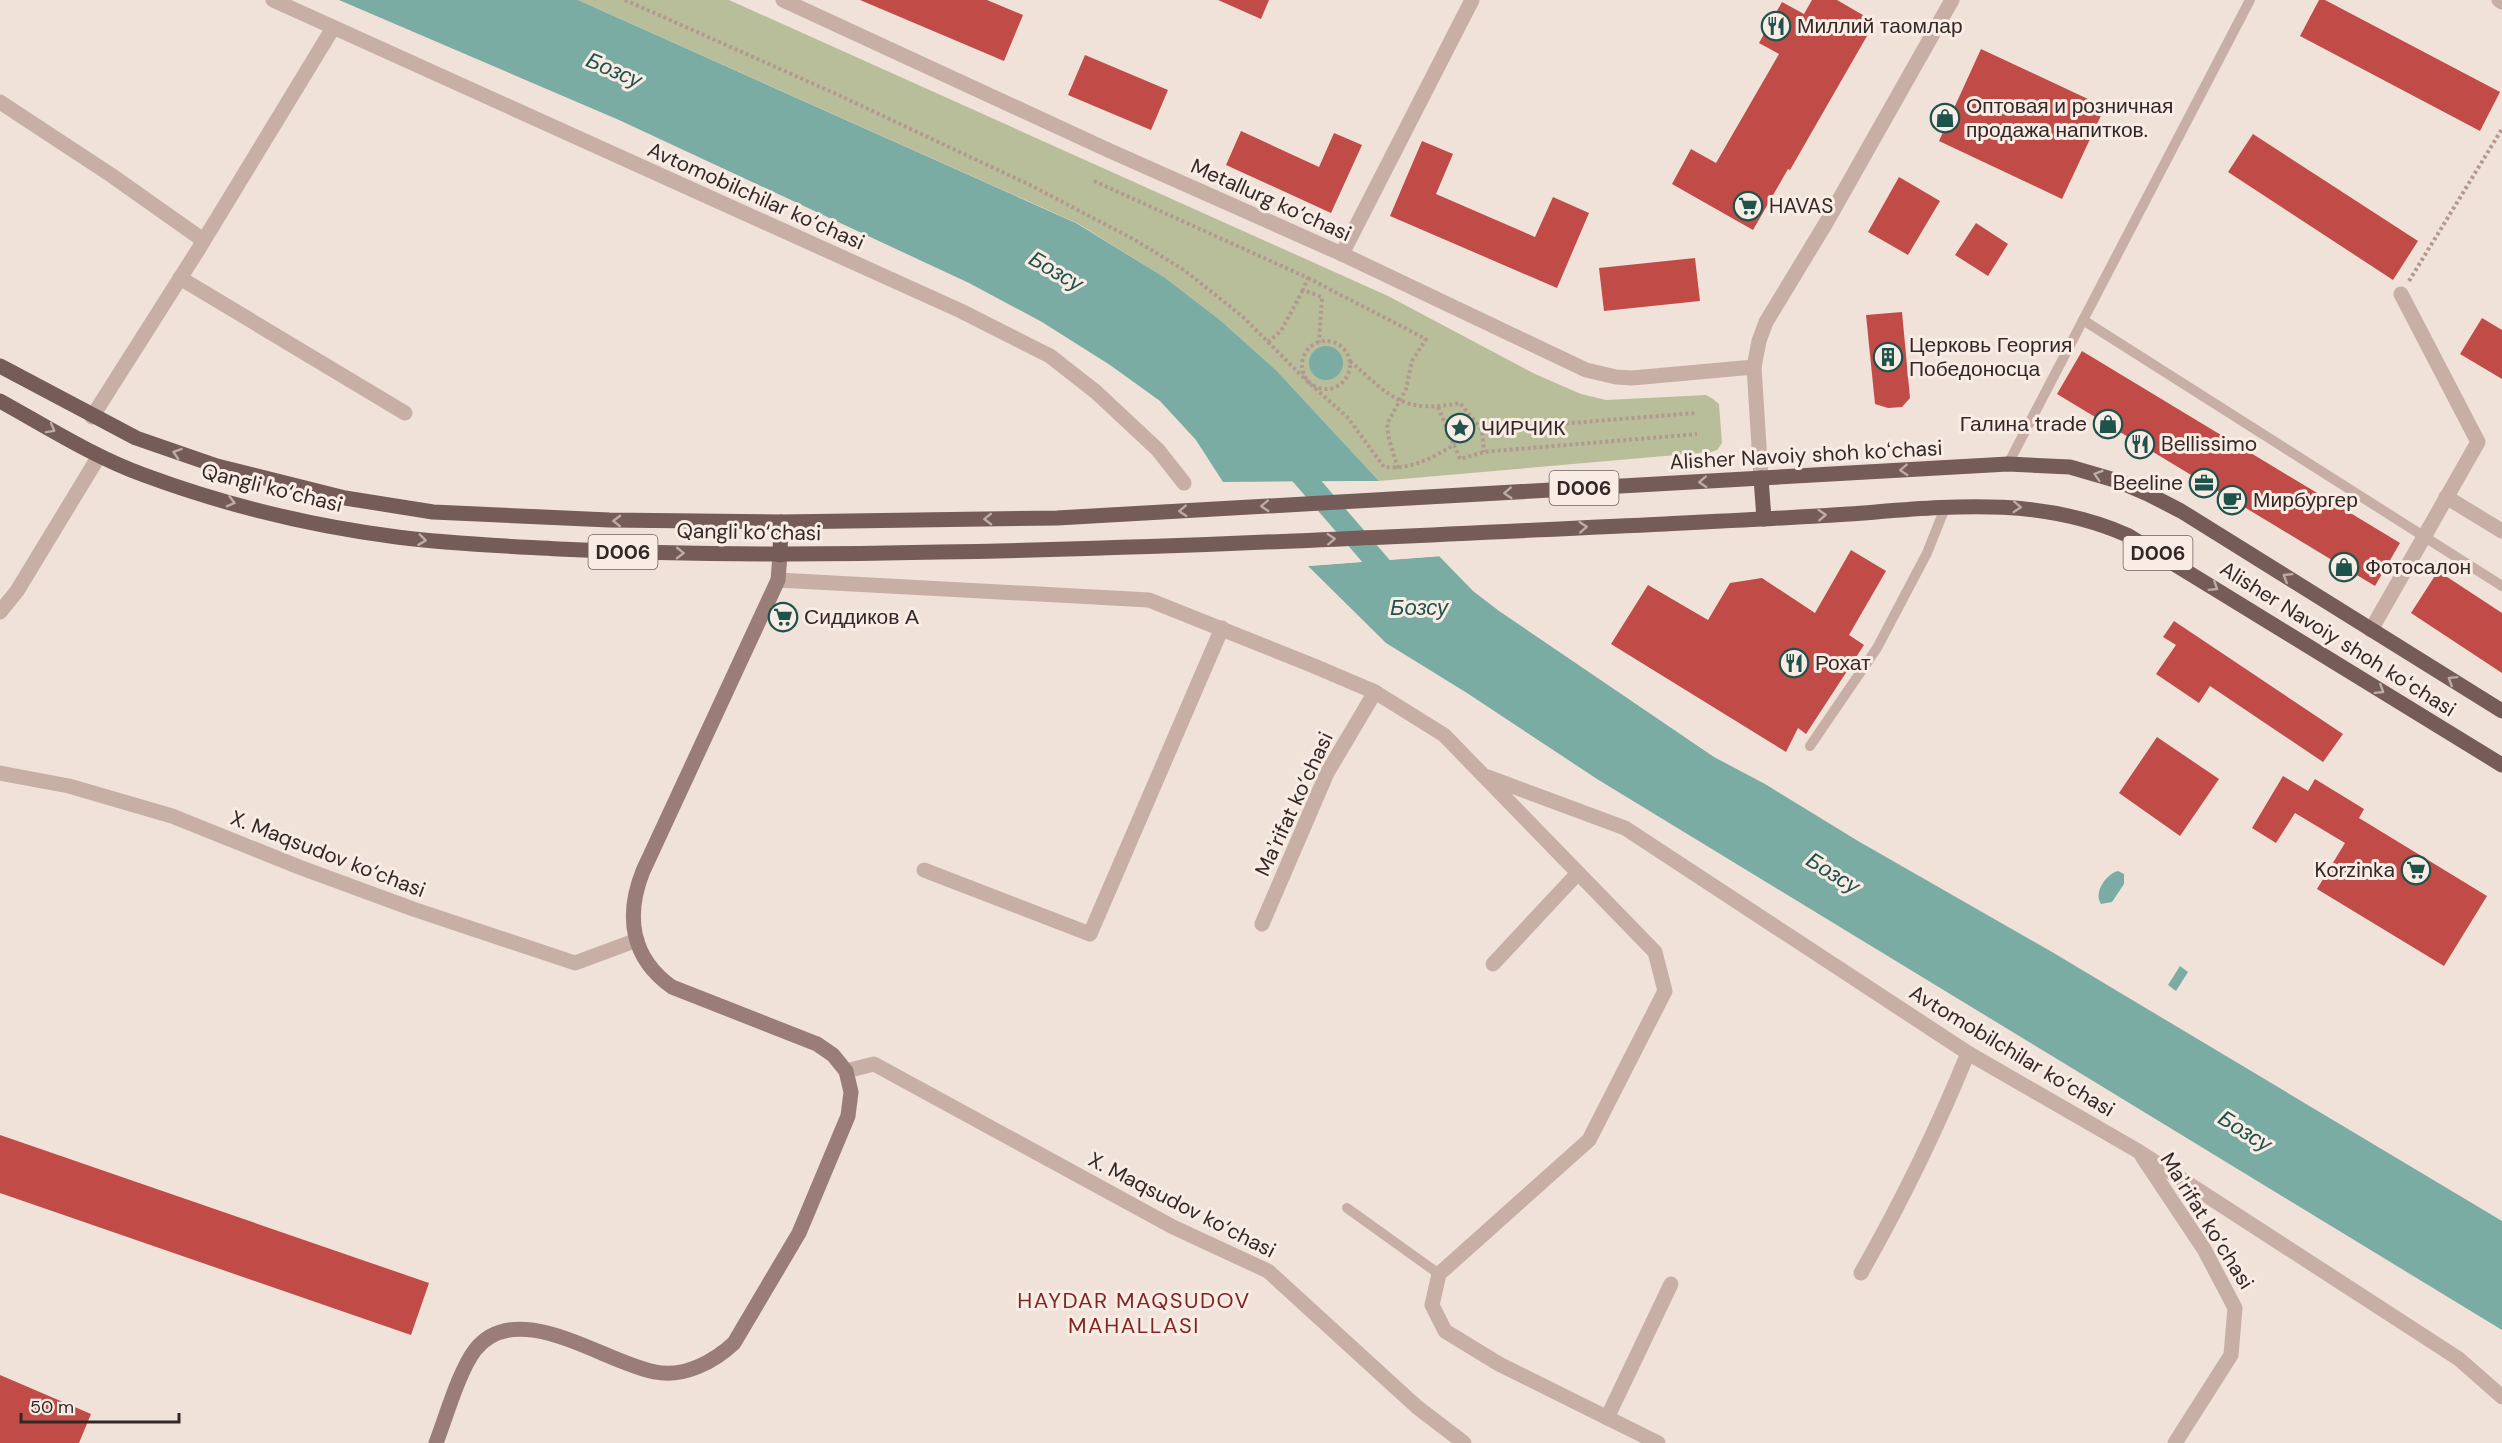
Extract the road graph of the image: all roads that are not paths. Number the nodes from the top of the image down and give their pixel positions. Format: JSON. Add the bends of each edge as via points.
{"nodes":[{"id":1,"x":273,"y":0,"type":"edge"},
{"id":2,"x":783,"y":0,"type":"edge"},
{"id":3,"x":1472,"y":0,"type":"edge"},
{"id":4,"x":1952,"y":0,"type":"edge"},
{"id":5,"x":2250,"y":0,"type":"edge"},
{"id":6,"x":333,"y":28,"type":"junction"},
{"id":7,"x":0,"y":102,"type":"edge"},
{"id":8,"x":203,"y":240,"type":"junction"},
{"id":9,"x":1342,"y":254,"type":"junction"},
{"id":10,"x":180,"y":278,"type":"junction"},
{"id":11,"x":2401,"y":294,"type":"road end"},
{"id":12,"x":2083,"y":320,"type":"junction"},
{"id":13,"x":0,"y":366,"type":"edge"},
{"id":14,"x":1754,"y":367,"type":"junction"},
{"id":15,"x":0,"y":401,"type":"edge"},
{"id":16,"x":405,"y":413,"type":"dead end"},
{"id":17,"x":92,"y":417,"type":"junction"},
{"id":18,"x":99,"y":456,"type":"junction"},
{"id":19,"x":2007,"y":464,"type":"junction"},
{"id":20,"x":1761,"y":478,"type":"junction"},
{"id":21,"x":1184,"y":483,"type":"dead end"},
{"id":22,"x":2446,"y":497,"type":"junction"},
{"id":23,"x":1241,"y":508,"type":"joint"},
{"id":24,"x":1945,"y":508,"type":"junction"},
{"id":25,"x":1764,"y":519,"type":"junction"},
{"id":26,"x":781,"y":522,"type":"junction"},
{"id":27,"x":2502,"y":531,"type":"edge"},
{"id":28,"x":2424,"y":536,"type":"junction"},
{"id":29,"x":1273,"y":542,"type":"joint"},
{"id":30,"x":780,"y":555,"type":"junction"},
{"id":31,"x":778,"y":580,"type":"junction"},
{"id":32,"x":2502,"y":586,"type":"edge"},
{"id":33,"x":0,"y":612,"type":"edge"},
{"id":34,"x":1222,"y":628,"type":"junction"},
{"id":35,"x":2371,"y":630,"type":"junction"},
{"id":36,"x":1375,"y":692,"type":"junction"},
{"id":37,"x":2502,"y":711,"type":"edge"},
{"id":38,"x":1810,"y":746,"type":"dead end"},
{"id":39,"x":2502,"y":765,"type":"edge"},
{"id":40,"x":0,"y":773,"type":"edge"},
{"id":41,"x":1482,"y":774,"type":"junction"},
{"id":42,"x":924,"y":870,"type":"dead end"},
{"id":43,"x":1578,"y":873,"type":"junction"},
{"id":44,"x":1262,"y":924,"type":"dead end"},
{"id":45,"x":637,"y":940,"type":"junction"},
{"id":46,"x":1493,"y":964,"type":"dead end"},
{"id":47,"x":1968,"y":1053,"type":"junction"},
{"id":48,"x":846,"y":1071,"type":"junction"},
{"id":49,"x":2138,"y":1151,"type":"junction"},
{"id":50,"x":1347,"y":1208,"type":"dead end"},
{"id":51,"x":1861,"y":1273,"type":"dead end"},
{"id":52,"x":1439,"y":1274,"type":"junction"},
{"id":53,"x":1671,"y":1284,"type":"dead end"},
{"id":54,"x":2502,"y":1397,"type":"edge"},
{"id":55,"x":1607,"y":1418,"type":"junction"},
{"id":56,"x":436,"y":1443,"type":"edge"},
{"id":57,"x":1464,"y":1443,"type":"edge"},
{"id":58,"x":1658,"y":1443,"type":"edge"},
{"id":59,"x":2175,"y":1443,"type":"edge"}],
"edges":[{"from":1,"to":6,"type":"street","name":"Avtomobilchilar ko‘chasi"},
{"from":2,"to":9,"type":"street","name":"Metallurg ko‘chasi"},
{"from":3,"to":9,"type":"street"},
{"from":4,"to":14,"type":"street","via":[[1827,223],[1766,322]]},
{"from":5,"to":12,"type":"lane"},
{"from":6,"to":8,"type":"street"},
{"from":6,"to":21,"type":"street","name":"Avtomobilchilar ko‘chasi","via":[[960,311],[1050,356],[1096,392],[1158,450]]},
{"from":7,"to":8,"type":"street"},
{"from":8,"to":10,"type":"street"},
{"from":9,"to":14,"type":"street","name":"Metallurg ko‘chasi","via":[[1600,374],[1632,378]]},
{"from":10,"to":16,"type":"street"},
{"from":10,"to":17,"type":"street"},
{"from":11,"to":22,"type":"street","via":[[2478,442]]},
{"from":12,"to":19,"type":"lane"},
{"from":12,"to":28,"type":"lane"},
{"from":13,"to":17,"type":"main road","name":"Qangli ko‘chasi","number":"D006"},
{"from":14,"to":20,"type":"street"},
{"from":15,"to":18,"type":"main road","name":"Qangli ko‘chasi","number":"D006","one_way":true},
{"from":26,"to":17,"type":"main road","name":"Qangli ko‘chasi","number":"D006","one_way":true,"via":[[609,520],[389,506],[302,489],[217,466],[136,438]]},
{"from":18,"to":30,"type":"main road","name":"Qangli ko‘chasi","number":"D006","one_way":true,"via":[[222,500],[391,536],[606,551]]},
{"from":18,"to":33,"type":"street","via":[[17,591]]},
{"from":19,"to":20,"type":"main road","name":"Alisher Navoiy shoh koʻchasi","number":"D006","one_way":true},
{"from":35,"to":19,"type":"main road","name":"Alisher Navoiy shoh koʻchasi","number":"D006","one_way":true,"via":[[2148,494],[2070,467]]},
{"from":20,"to":23,"type":"main road","name":"Alisher Navoiy shoh koʻchasi","number":"D006","one_way":true},
{"from":20,"to":25,"type":"main road"},
{"from":22,"to":27,"type":"street"},
{"from":22,"to":28,"type":"street"},
{"from":23,"to":26,"type":"main road","name":"Qangli ko‘chasi","number":"D006","one_way":true,"via":[[1057,518]]},
{"from":25,"to":24,"type":"main road","name":"Alisher Navoiy shoh koʻchasi","number":"D006","one_way":true},
{"from":24,"to":38,"type":"lane","via":[[1927,553],[1877,648]]},
{"from":24,"to":39,"type":"main road","name":"Alisher Navoiy shoh koʻchasi","number":"D006","one_way":true,"via":[[2035,509],[2097,522],[2127,535]]},
{"from":29,"to":25,"type":"main road","name":"Alisher Navoiy shoh koʻchasi","number":"D006","one_way":true},
{"from":26,"to":30,"type":"main road"},
{"from":28,"to":32,"type":"lane"},
{"from":28,"to":35,"type":"street"},
{"from":29,"to":30,"type":"main road","name":"Qangli ko‘chasi","number":"D006"},
{"from":30,"to":31,"type":"street"},
{"from":31,"to":34,"type":"street","via":[[1149,600]]},
{"from":31,"to":45,"type":"street","via":[[637,885],[633,916]]},
{"from":34,"to":36,"type":"street"},
{"from":34,"to":42,"type":"street","via":[[1090,934]]},
{"from":37,"to":35,"type":"main road","name":"Alisher Navoiy shoh koʻchasi","number":"D006","one_way":true},
{"from":36,"to":41,"type":"street","via":[[1444,735]]},
{"from":36,"to":44,"type":"street","name":"Maʼrifat ko‘chasi","via":[[1327,773]]},
{"from":40,"to":45,"type":"street","name":"X. Maqsudov ko‘chasi","via":[[69,786],[172,816],[392,902],[574,963]]},
{"from":41,"to":43,"type":"street"},
{"from":41,"to":47,"type":"street","name":"Avtomobilchilar ko‘chasi","via":[[1625,828]]},
{"from":43,"to":46,"type":"street"},
{"from":43,"to":52,"type":"street","via":[[1655,952],[1665,992],[1589,1140]]},
{"from":45,"to":48,"type":"street","via":[[646,963],[672,987],[817,1044]]},
{"from":47,"to":49,"type":"street","name":"Avtomobilchilar ko‘chasi"},
{"from":47,"to":51,"type":"street","via":[[1902,1201]]},
{"from":48,"to":56,"type":"street","via":[[851,1092],[848,1116],[799,1233],[727,1350],[688,1370],[654,1372],[535,1329],[505,1331],[481,1343],[469,1359]]},
{"from":48,"to":57,"type":"street","name":"X. Maqsudov ko‘chasi","via":[[874,1064],[1173,1227],[1268,1271],[1417,1407]]},
{"from":49,"to":54,"type":"street","name":"Avtomobilchilar ko‘chasi","via":[[2459,1359]]},
{"from":49,"to":59,"type":"street","name":"Maʼrifat ko‘chasi","via":[[2204,1249],[2235,1308],[2231,1355]]},
{"from":50,"to":52,"type":"lane"},
{"from":52,"to":55,"type":"street","via":[[1432,1305],[1444,1331],[1498,1364]]},
{"from":53,"to":55,"type":"street"},
{"from":55,"to":58,"type":"street"}]}
